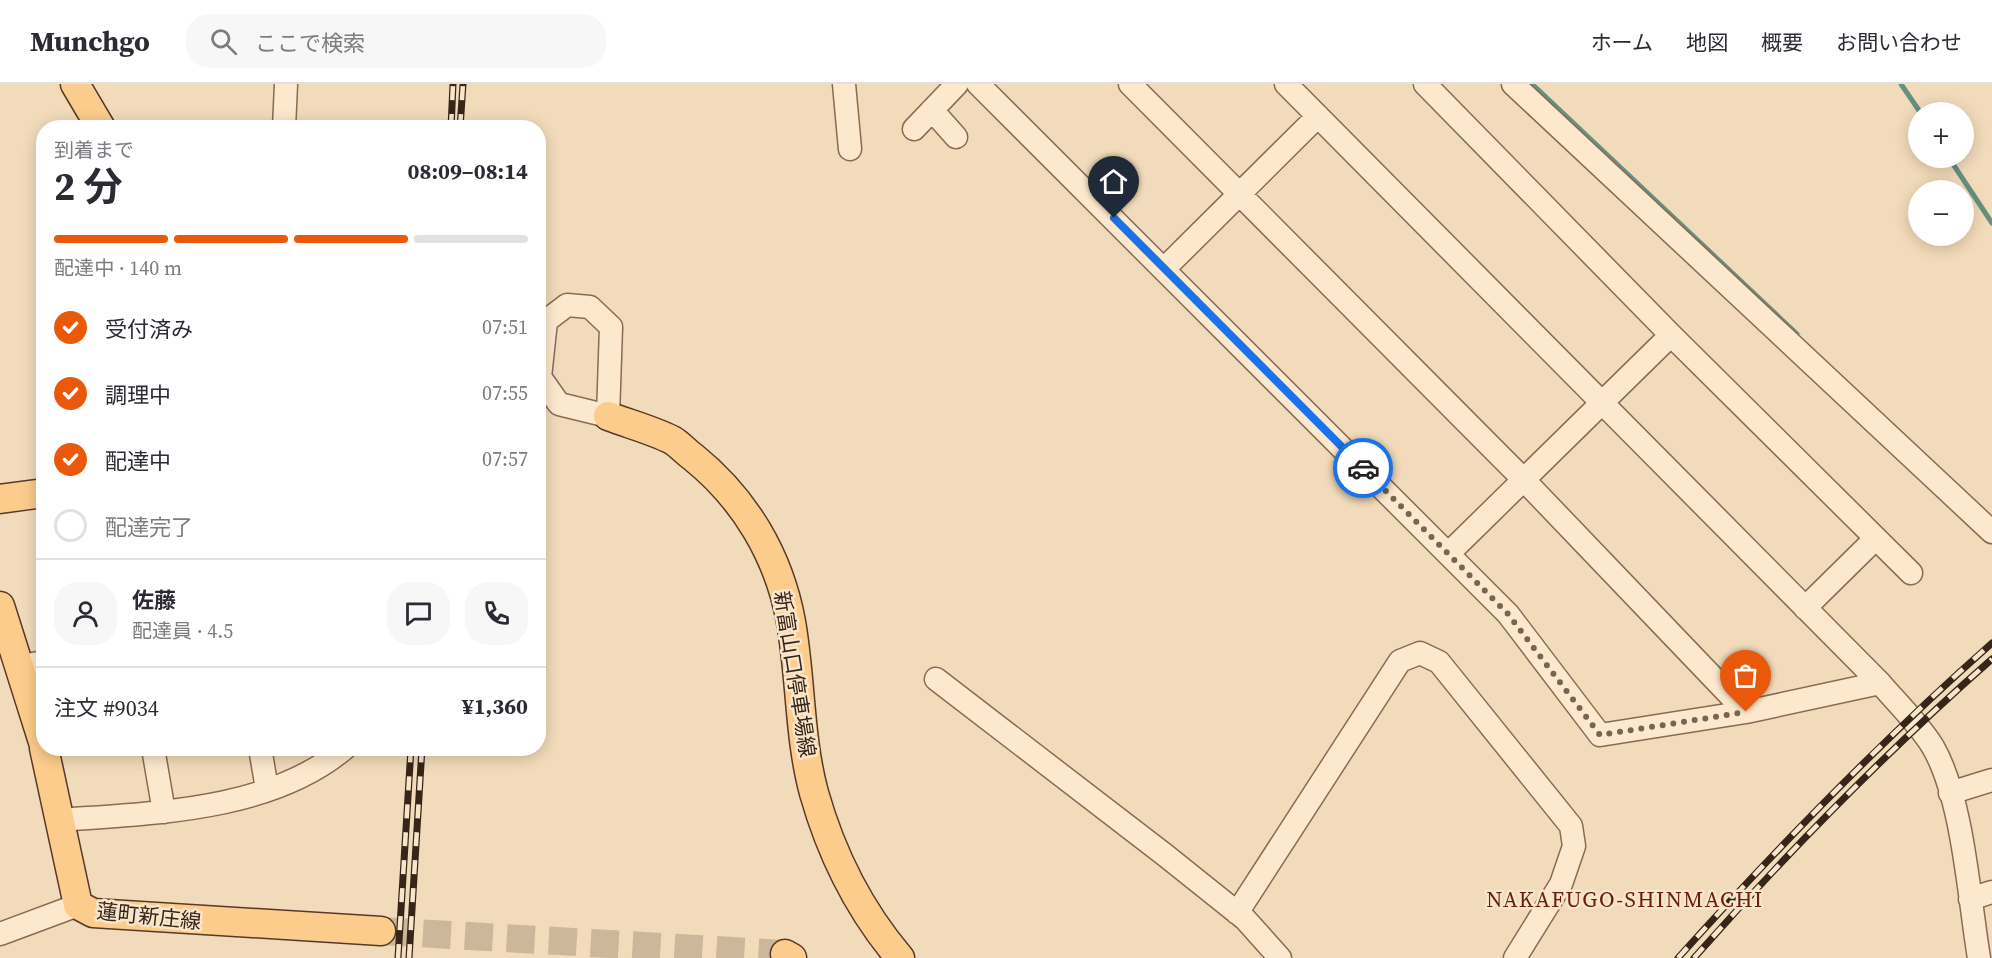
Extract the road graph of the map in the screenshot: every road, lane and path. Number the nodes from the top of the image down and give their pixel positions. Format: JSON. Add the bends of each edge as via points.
{"nodes":[{"id":1,"x":75,"y":84,"type":"edge"},
{"id":2,"x":286,"y":84,"type":"edge"},
{"id":3,"x":844,"y":84,"type":"edge"},
{"id":4,"x":957,"y":84,"type":"edge"},
{"id":5,"x":978,"y":84,"type":"edge"},
{"id":6,"x":1130,"y":84,"type":"edge"},
{"id":7,"x":1286,"y":84,"type":"edge"},
{"id":8,"x":1425,"y":84,"type":"edge"},
{"id":9,"x":1513,"y":84,"type":"edge"},
{"id":10,"x":932,"y":110,"type":"junction"},
{"id":11,"x":1318,"y":116,"type":"junction"},
{"id":12,"x":96,"y":120,"type":"edge"},
{"id":13,"x":284,"y":120,"type":"edge"},
{"id":14,"x":914,"y":129,"type":"dead end"},
{"id":15,"x":956,"y":137,"type":"dead end"},
{"id":16,"x":850,"y":149,"type":"dead end"},
{"id":17,"x":1239,"y":195,"type":"junction"},
{"id":18,"x":1165,"y":268,"type":"junction"},
{"id":19,"x":546,"y":321,"type":"edge"},
{"id":20,"x":1671,"y":335,"type":"junction"},
{"id":21,"x":546,"y":384,"type":"edge"},
{"id":22,"x":1602,"y":403,"type":"junction"},
{"id":23,"x":608,"y":416,"type":"junction"},
{"id":24,"x":1524,"y":480,"type":"junction"},
{"id":25,"x":36,"y":494,"type":"edge"},
{"id":26,"x":0,"y":499,"type":"edge"},
{"id":27,"x":1992,"y":532,"type":"edge"},
{"id":28,"x":1874,"y":540,"type":"junction"},
{"id":29,"x":1448,"y":554,"type":"junction"},
{"id":30,"x":1911,"y":573,"type":"dead end"},
{"id":31,"x":0,"y":606,"type":"edge"},
{"id":32,"x":1805,"y":608,"type":"junction"},
{"id":33,"x":32,"y":664,"type":"edge"},
{"id":34,"x":936,"y":679,"type":"dead end"},
{"id":35,"x":1880,"y":683,"type":"junction"},
{"id":36,"x":36,"y":692,"type":"edge"},
{"id":37,"x":1746,"y":712,"type":"junction"},
{"id":38,"x":46,"y":756,"type":"edge"},
{"id":39,"x":154,"y":756,"type":"edge"},
{"id":40,"x":261,"y":756,"type":"edge"},
{"id":41,"x":334,"y":756,"type":"edge"},
{"id":42,"x":1992,"y":780,"type":"edge"},
{"id":43,"x":267,"y":789,"type":"junction"},
{"id":44,"x":1950,"y":793,"type":"junction"},
{"id":45,"x":164,"y":812,"type":"junction"},
{"id":46,"x":61,"y":820,"type":"junction"},
{"id":47,"x":1992,"y":892,"type":"edge"},
{"id":48,"x":1970,"y":899,"type":"junction"},
{"id":49,"x":78,"y":905,"type":"junction"},
{"id":50,"x":1237,"y":913,"type":"junction"},
{"id":51,"x":381,"y":931,"type":"tunnel mouth"},
{"id":52,"x":0,"y":934,"type":"edge"},
{"id":53,"x":900,"y":958,"type":"edge"},
{"id":54,"x":1280,"y":958,"type":"edge"},
{"id":55,"x":1515,"y":958,"type":"edge"},
{"id":56,"x":1979,"y":958,"type":"edge"}],
"edges":[{"from":1,"to":12,"type":"main road"},
{"from":2,"to":13,"type":"street"},
{"from":3,"to":16,"type":"street"},
{"from":4,"to":10,"type":"street"},
{"from":5,"to":18,"type":"street"},
{"from":6,"to":17,"type":"street"},
{"from":7,"to":11,"type":"street"},
{"from":8,"to":20,"type":"street"},
{"from":9,"to":27,"type":"street"},
{"from":10,"to":14,"type":"street"},
{"from":10,"to":15,"type":"street"},
{"from":11,"to":17,"type":"street"},
{"from":11,"to":22,"type":"street"},
{"from":17,"to":18,"type":"street"},
{"from":17,"to":24,"type":"street"},
{"from":18,"to":29,"type":"street"},
{"from":19,"to":23,"type":"street","via":[[567,305],[590,307],[611,327]]},
{"from":20,"to":22,"type":"street"},
{"from":20,"to":28,"type":"street"},
{"from":21,"to":23,"type":"street","via":[[560,404]]},
{"from":22,"to":24,"type":"street"},
{"from":22,"to":32,"type":"street"},
{"from":23,"to":53,"type":"main road","name":"新富山口停車場線","via":[[672,440],[733,494],[759,531],[776,567],[791,621],[814,793],[834,850],[859,902]]},
{"from":24,"to":29,"type":"street"},
{"from":24,"to":37,"type":"street"},
{"from":25,"to":26,"type":"main road"},
{"from":28,"to":30,"type":"street"},
{"from":28,"to":32,"type":"street"},
{"from":29,"to":37,"type":"street","via":[[1508,614],[1600,735]]},
{"from":31,"to":33,"type":"main road","name":"蓮町新庄線"},
{"from":32,"to":35,"type":"street"},
{"from":33,"to":36,"type":"main road","name":"蓮町新庄線"},
{"from":34,"to":50,"type":"street"},
{"from":35,"to":37,"type":"street"},
{"from":35,"to":44,"type":"street","via":[[1932,746]]},
{"from":38,"to":46,"type":"main road","name":"蓮町新庄線"},
{"from":39,"to":45,"type":"street"},
{"from":40,"to":43,"type":"street"},
{"from":41,"to":43,"type":"street","via":[[305,776]]},
{"from":42,"to":44,"type":"street"},
{"from":43,"to":45,"type":"street"},
{"from":44,"to":48,"type":"street"},
{"from":45,"to":46,"type":"street"},
{"from":46,"to":49,"type":"main road","name":"蓮町新庄線"},
{"from":47,"to":48,"type":"street"},
{"from":48,"to":56,"type":"street"},
{"from":49,"to":51,"type":"main road","name":"蓮町新庄線","via":[[93,913]]},
{"from":49,"to":52,"type":"street"},
{"from":50,"to":54,"type":"street"},
{"from":50,"to":55,"type":"street","via":[[1401,661],[1420,653],[1439,662],[1571,826],[1574,846],[1561,884]]}]}
